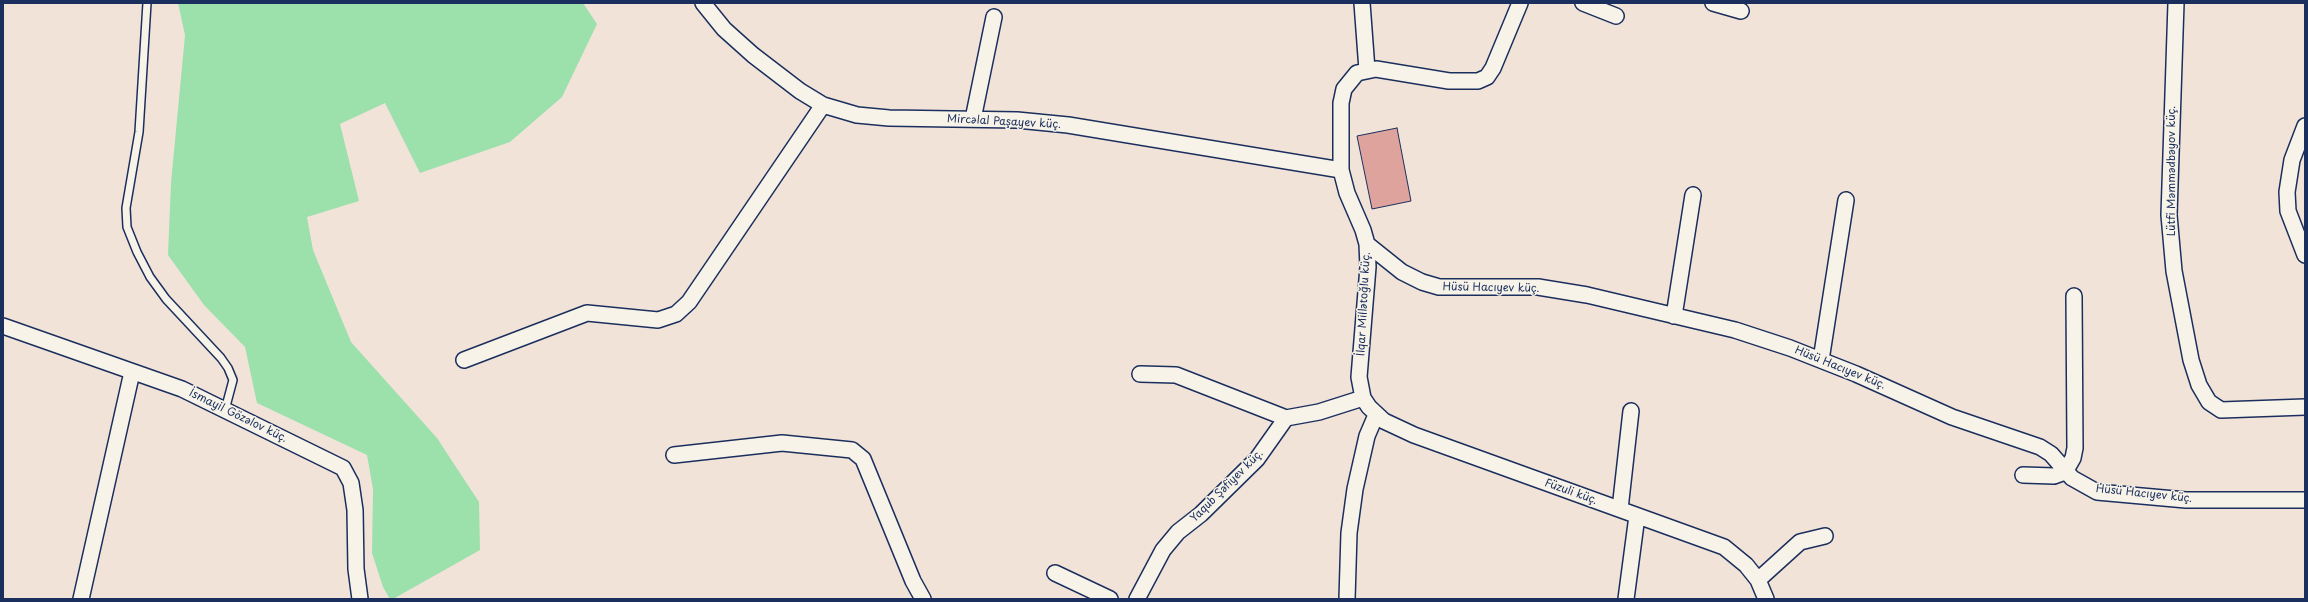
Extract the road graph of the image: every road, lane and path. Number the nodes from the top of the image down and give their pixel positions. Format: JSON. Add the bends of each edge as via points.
{"nodes":[{"id":1,"x":147,"y":3,"type":"edge"},
{"id":2,"x":703,"y":3,"type":"edge"},
{"id":3,"x":1362,"y":3,"type":"edge"},
{"id":4,"x":1520,"y":3,"type":"edge"},
{"id":5,"x":1583,"y":3,"type":"edge"},
{"id":6,"x":1713,"y":3,"type":"edge"},
{"id":7,"x":2176,"y":3,"type":"edge"},
{"id":8,"x":1741,"y":11,"type":"dead end"},
{"id":9,"x":1616,"y":16,"type":"dead end"},
{"id":10,"x":994,"y":17,"type":"dead end"},
{"id":11,"x":1367,"y":70,"type":"junction"},
{"id":12,"x":823,"y":105,"type":"junction"},
{"id":13,"x":973,"y":119,"type":"junction"},
{"id":14,"x":2305,"y":126,"type":"edge"},
{"id":15,"x":1341,"y":170,"type":"junction"},
{"id":16,"x":1693,"y":195,"type":"dead end"},
{"id":17,"x":1846,"y":200,"type":"dead end"},
{"id":18,"x":1367,"y":244,"type":"junction"},
{"id":19,"x":2305,"y":255,"type":"edge"},
{"id":20,"x":2074,"y":296,"type":"dead end"},
{"id":21,"x":1674,"y":316,"type":"junction"},
{"id":22,"x":3,"y":326,"type":"edge"},
{"id":23,"x":464,"y":360,"type":"dead end"},
{"id":24,"x":1822,"y":360,"type":"junction"},
{"id":25,"x":132,"y":372,"type":"junction"},
{"id":26,"x":1140,"y":374,"type":"dead end"},
{"id":27,"x":1363,"y":398,"type":"junction"},
{"id":28,"x":2305,"y":407,"type":"edge"},
{"id":29,"x":225,"y":410,"type":"junction"},
{"id":30,"x":1631,"y":411,"type":"dead end"},
{"id":31,"x":1376,"y":415,"type":"junction"},
{"id":32,"x":1286,"y":418,"type":"junction"},
{"id":33,"x":674,"y":455,"type":"dead end"},
{"id":34,"x":2065,"y":472,"type":"junction"},
{"id":35,"x":2023,"y":475,"type":"dead end"},
{"id":36,"x":2305,"y":500,"type":"edge"},
{"id":37,"x":1620,"y":509,"type":"junction"},
{"id":38,"x":1637,"y":516,"type":"junction"},
{"id":39,"x":1825,"y":536,"type":"dead end"},
{"id":40,"x":1055,"y":572,"type":"dead end"},
{"id":41,"x":1758,"y":580,"type":"junction"},
{"id":42,"x":81,"y":599,"type":"edge"},
{"id":43,"x":360,"y":599,"type":"edge"},
{"id":44,"x":923,"y":599,"type":"edge"},
{"id":45,"x":1110,"y":599,"type":"edge"},
{"id":46,"x":1137,"y":599,"type":"edge"},
{"id":47,"x":1347,"y":599,"type":"edge"},
{"id":48,"x":1626,"y":599,"type":"edge"},
{"id":49,"x":1766,"y":599,"type":"edge"}],
"edges":[{"from":1,"to":29,"type":"lane","via":[[140,132],[126,208],[127,226],[150,277],[166,299],[228,368],[232,380]]},
{"from":2,"to":12,"type":"street","name":"Mircəlal Paşayev küç.","via":[[724,29],[753,55]]},
{"from":3,"to":11,"type":"street"},
{"from":4,"to":11,"type":"street","via":[[1493,68],[1487,77],[1478,81],[1449,81]]},
{"from":5,"to":9,"type":"street"},
{"from":6,"to":8,"type":"street"},
{"from":7,"to":28,"type":"street","name":"Lütfi Məmmədbəyov küç.","via":[[2169,216],[2174,271],[2191,360],[2199,385],[2209,402],[2221,410]]},
{"from":10,"to":13,"type":"street"},
{"from":11,"to":15,"type":"street","name":"İlqar Millətoğlu küç.","via":[[1357,73],[1344,89],[1341,103]]},
{"from":12,"to":13,"type":"street","name":"Mircəlal Paşayev küç.","via":[[858,115],[889,118]]},
{"from":12,"to":23,"type":"street","via":[[689,302],[676,314],[658,320],[587,313]]},
{"from":13,"to":15,"type":"street","name":"Mircəlal Paşayev küç.","via":[[1068,125]]},
{"from":14,"to":19,"type":"street","via":[[2292,160],[2288,211]]},
{"from":15,"to":18,"type":"street","name":"İlqar Millətoğlu küç."},
{"from":16,"to":21,"type":"street"},
{"from":17,"to":24,"type":"street"},
{"from":18,"to":21,"type":"street","name":"Hüsü Hacıyev küç.","via":[[1402,272],[1439,287],[1538,287],[1587,295]]},
{"from":18,"to":27,"type":"street","name":"İlqar Millətoğlu küç.","via":[[1368,267],[1359,377]]},
{"from":20,"to":34,"type":"street","via":[[2075,448]]},
{"from":21,"to":24,"type":"street","name":"Hüsü Hacıyev küç.","via":[[1735,330]]},
{"from":22,"to":25,"type":"street","name":"İsmayil Gözəlov küç."},
{"from":24,"to":34,"type":"street","name":"Hüsü Hacıyev küç.","via":[[1952,417],[2040,447],[2051,454]]},
{"from":25,"to":29,"type":"street","name":"İsmayil Gözəlov küç.","via":[[182,389]]},
{"from":25,"to":42,"type":"street"},
{"from":26,"to":32,"type":"street","via":[[1176,375]]},
{"from":27,"to":31,"type":"street","name":"Füzuli küç."},
{"from":27,"to":32,"type":"street","via":[[1319,412]]},
{"from":29,"to":43,"type":"street","name":"İsmayil Gözəlov küç.","via":[[344,468],[351,483],[355,510],[356,569]]},
{"from":30,"to":37,"type":"street"},
{"from":31,"to":37,"type":"street","name":"Füzuli küç.","via":[[1414,435]]},
{"from":31,"to":47,"type":"street","via":[[1355,489],[1349,533]]},
{"from":32,"to":46,"type":"street","name":"Yaqub Şəfiyev küç.","via":[[1257,459],[1178,532],[1163,550]]},
{"from":33,"to":44,"type":"street","via":[[782,443],[852,450],[863,459],[913,581]]},
{"from":34,"to":35,"type":"street","via":[[2054,476]]},
{"from":34,"to":36,"type":"street","name":"Hüsü Hacıyev küç.","via":[[2082,485],[2097,492],[2186,500]]},
{"from":37,"to":38,"type":"street","name":"Füzuli küç."},
{"from":38,"to":41,"type":"street","name":"Füzuli küç.","via":[[1724,547],[1746,565]]},
{"from":38,"to":48,"type":"street"},
{"from":39,"to":41,"type":"street","via":[[1800,542]]},
{"from":40,"to":45,"type":"street"},
{"from":41,"to":49,"type":"street","name":"Füzuli küç."}]}
